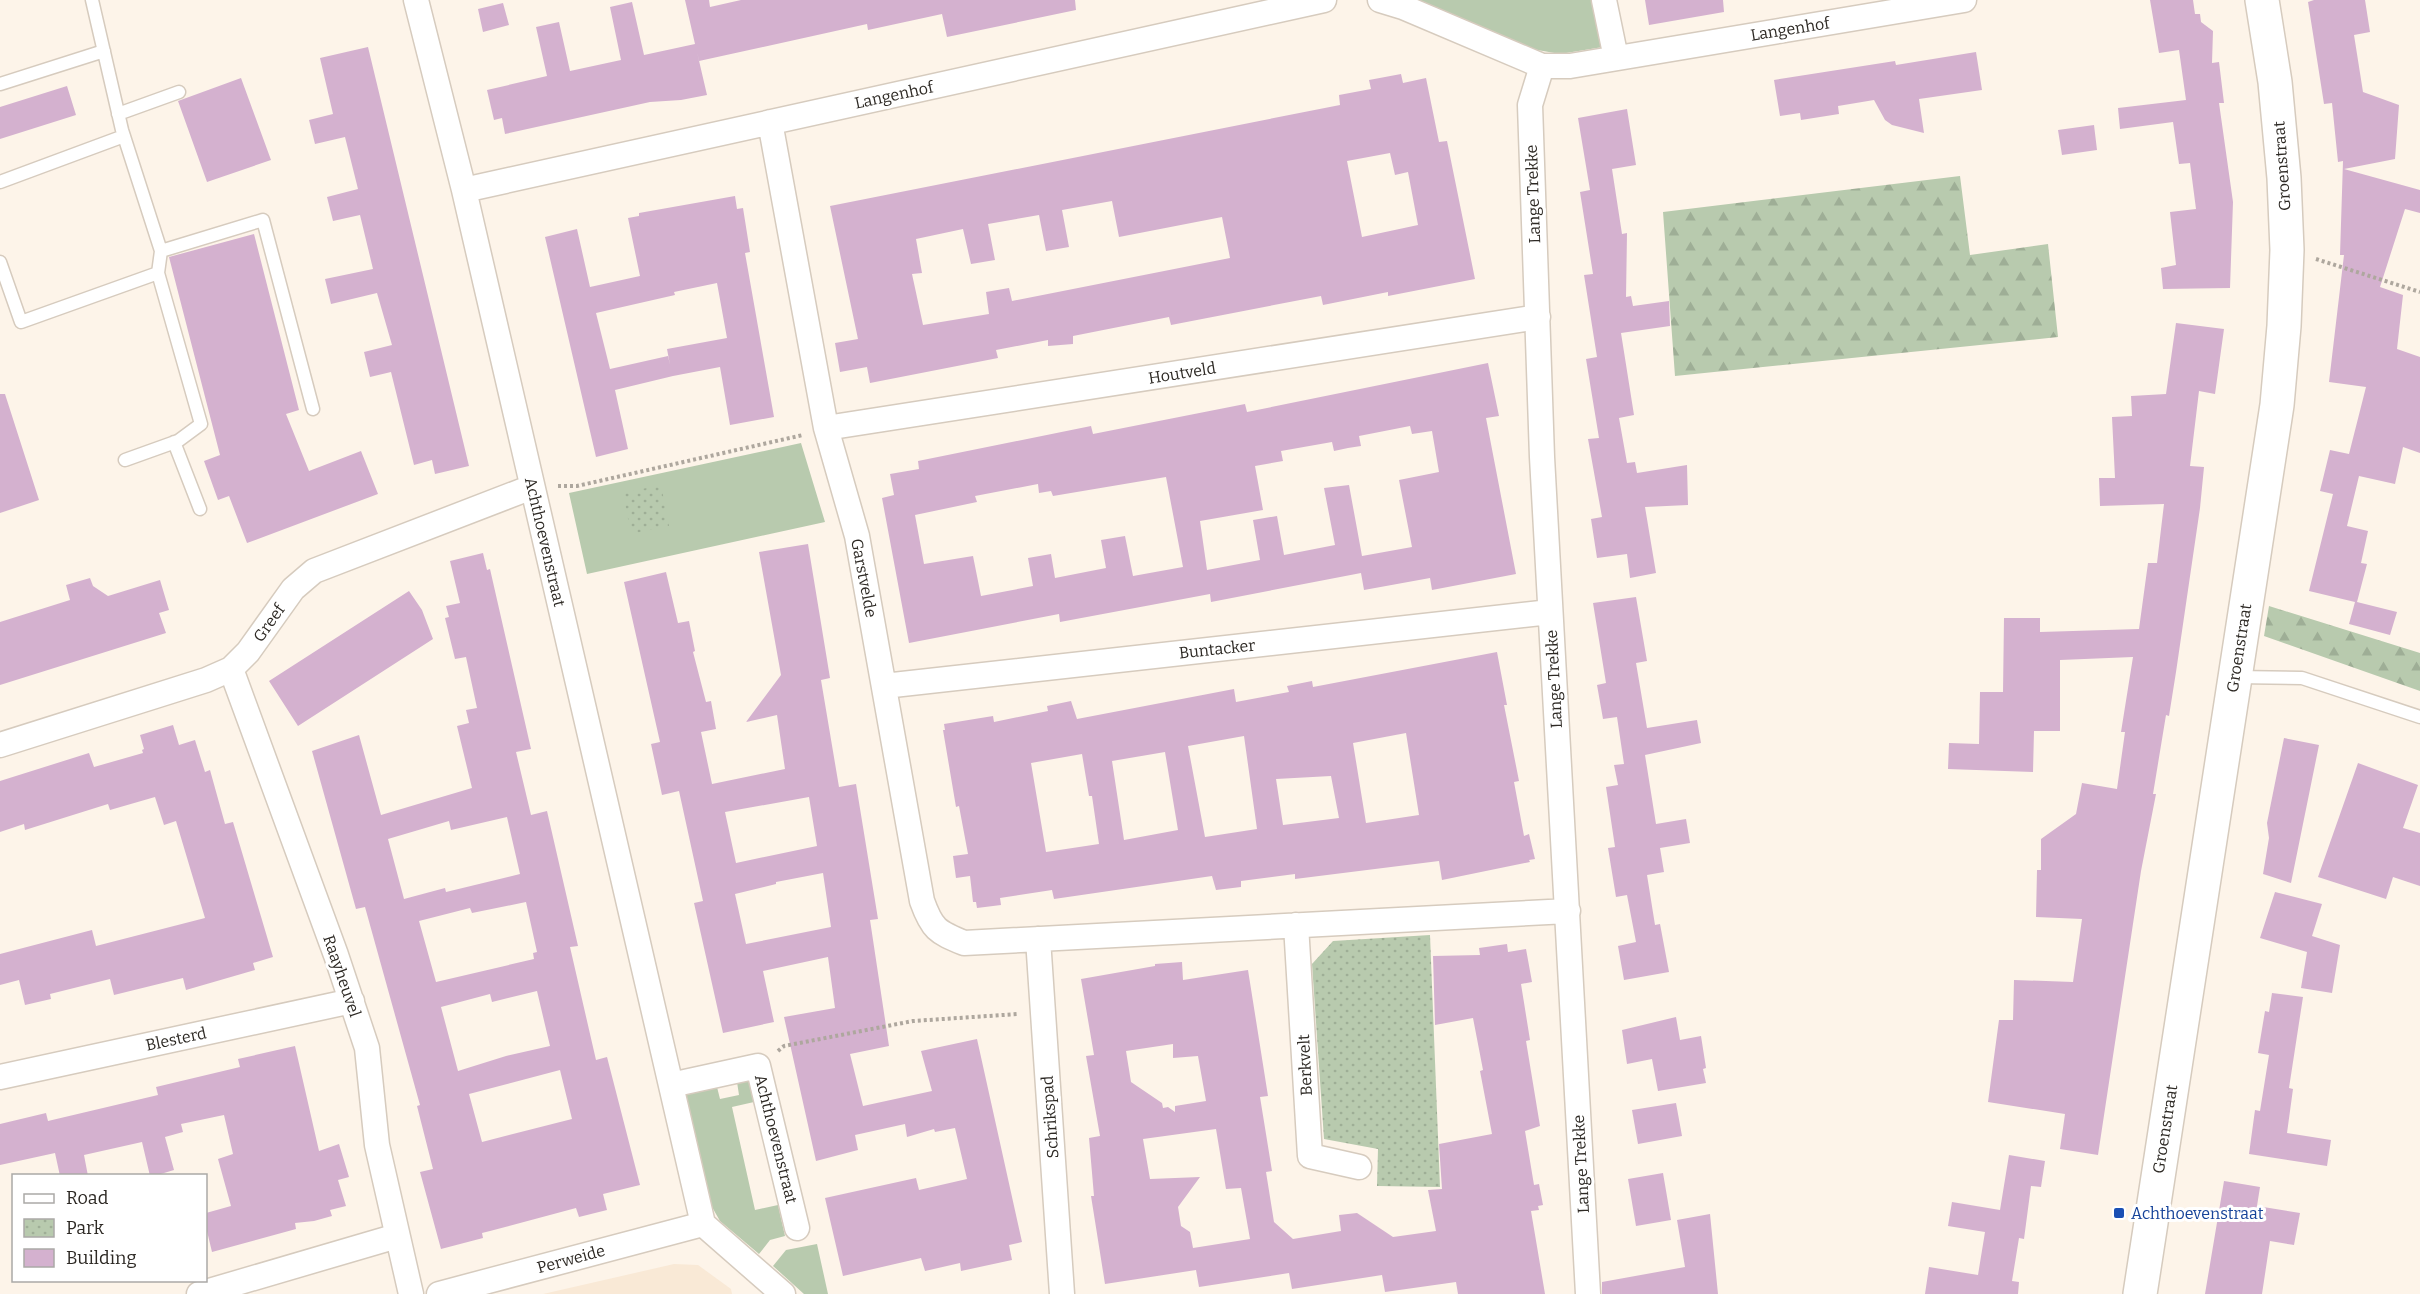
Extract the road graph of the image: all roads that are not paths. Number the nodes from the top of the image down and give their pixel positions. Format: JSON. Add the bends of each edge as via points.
{"nodes":[{"id":1,"x":92,"y":0,"type":"edge"},
{"id":2,"x":416,"y":0,"type":"edge"},
{"id":3,"x":1324,"y":0,"type":"edge"},
{"id":4,"x":1380,"y":0,"type":"edge"},
{"id":5,"x":1604,"y":0,"type":"edge"},
{"id":6,"x":1964,"y":0,"type":"edge"},
{"id":7,"x":2262,"y":0,"type":"edge"},
{"id":8,"x":1860,"y":8,"type":"edge"},
{"id":9,"x":104,"y":51,"type":"junction"},
{"id":10,"x":1616,"y":58,"type":"junction"},
{"id":11,"x":1542,"y":66,"type":"junction"},
{"id":12,"x":0,"y":84,"type":"edge"},
{"id":13,"x":179,"y":92,"type":"dead end"},
{"id":14,"x":118,"y":114,"type":"junction"},
{"id":15,"x":770,"y":122,"type":"junction"},
{"id":16,"x":124,"y":136,"type":"junction"},
{"id":17,"x":0,"y":182,"type":"edge"},
{"id":18,"x":464,"y":190,"type":"junction"},
{"id":19,"x":161,"y":251,"type":"junction"},
{"id":20,"x":0,"y":262,"type":"edge"},
{"id":21,"x":158,"y":273,"type":"junction"},
{"id":22,"x":1538,"y":317,"type":"junction"},
{"id":23,"x":313,"y":409,"type":"dead end"},
{"id":24,"x":826,"y":428,"type":"junction"},
{"id":25,"x":174,"y":442,"type":"junction"},
{"id":26,"x":125,"y":460,"type":"dead end"},
{"id":27,"x":532,"y":487,"type":"junction"},
{"id":28,"x":200,"y":509,"type":"dead end"},
{"id":29,"x":1550,"y":612,"type":"junction"},
{"id":30,"x":231,"y":669,"type":"junction"},
{"id":31,"x":2235,"y":677,"type":"junction"},
{"id":32,"x":884,"y":686,"type":"junction"},
{"id":33,"x":2420,"y":717,"type":"edge"},
{"id":34,"x":0,"y":745,"type":"edge"},
{"id":35,"x":1568,"y":911,"type":"junction"},
{"id":36,"x":1296,"y":925,"type":"junction"},
{"id":37,"x":1038,"y":939,"type":"junction"},
{"id":38,"x":352,"y":1001,"type":"junction"},
{"id":39,"x":0,"y":1077,"type":"edge"},
{"id":40,"x":671,"y":1085,"type":"junction"},
{"id":41,"x":1359,"y":1167,"type":"dead end"},
{"id":42,"x":703,"y":1224,"type":"junction"},
{"id":43,"x":797,"y":1228,"type":"dead end"},
{"id":44,"x":397,"y":1236,"type":"junction"},
{"id":45,"x":199,"y":1294,"type":"edge"},
{"id":46,"x":411,"y":1294,"type":"edge"},
{"id":47,"x":439,"y":1294,"type":"edge"},
{"id":48,"x":783,"y":1294,"type":"edge"},
{"id":49,"x":1062,"y":1294,"type":"edge"},
{"id":50,"x":1588,"y":1294,"type":"edge"},
{"id":51,"x":2140,"y":1294,"type":"edge"}],
"edges":[{"from":1,"to":9,"type":"lane"},
{"from":2,"to":18,"type":"street","name":"Achthoevenstraat"},
{"from":3,"to":15,"type":"street","name":"Langenhof"},
{"from":4,"to":11,"type":"street","name":"Langenhof"},
{"from":5,"to":10,"type":"street"},
{"from":6,"to":8,"type":"street","name":"Langenhof"},
{"from":7,"to":31,"type":"street","name":"Groenstraat","via":[[2284,178],[2284,326],[2277,405]]},
{"from":8,"to":10,"type":"street","name":"Langenhof"},
{"from":9,"to":12,"type":"lane"},
{"from":9,"to":14,"type":"lane"},
{"from":10,"to":11,"type":"street","name":"Langenhof","via":[[1570,66]]},
{"from":11,"to":22,"type":"street","name":"Lange Trekke","via":[[1530,105]]},
{"from":13,"to":14,"type":"lane"},
{"from":14,"to":16,"type":"lane"},
{"from":15,"to":18,"type":"street","name":"Langenhof"},
{"from":15,"to":24,"type":"street","name":"Garstvelde"},
{"from":16,"to":17,"type":"lane"},
{"from":16,"to":19,"type":"lane"},
{"from":18,"to":27,"type":"street","name":"Achthoevenstraat"},
{"from":19,"to":21,"type":"lane"},
{"from":19,"to":23,"type":"lane","via":[[263,220]]},
{"from":20,"to":21,"type":"lane","via":[[21,322]]},
{"from":21,"to":25,"type":"lane","via":[[201,424]]},
{"from":22,"to":24,"type":"street","name":"Houtveld"},
{"from":22,"to":29,"type":"street","name":"Lange Trekke"},
{"from":24,"to":32,"type":"street","name":"Garstvelde","via":[[857,536]]},
{"from":25,"to":26,"type":"lane"},
{"from":25,"to":28,"type":"lane"},
{"from":27,"to":30,"type":"street","name":"Greef","via":[[314,571],[293,589],[248,652]]},
{"from":27,"to":40,"type":"street","name":"Achthoevenstraat"},
{"from":29,"to":32,"type":"street","name":"Buntacker"},
{"from":29,"to":35,"type":"street","name":"Lange Trekke"},
{"from":30,"to":34,"type":"street","name":"Greef"},
{"from":30,"to":38,"type":"street","name":"Raayheuvel"},
{"from":31,"to":33,"type":"lane","via":[[2302,678]]},
{"from":31,"to":51,"type":"street","name":"Groenstraat"},
{"from":32,"to":37,"type":"street","name":"Garstvelde","via":[[928,919],[940,934],[964,943]]},
{"from":35,"to":36,"type":"street"},
{"from":35,"to":50,"type":"street","name":"Lange Trekke"},
{"from":36,"to":37,"type":"street"},
{"from":36,"to":41,"type":"street","name":"Berkvelt","via":[[1310,1156]]},
{"from":37,"to":49,"type":"street","name":"Schrikspad"},
{"from":38,"to":39,"type":"street","name":"Blesterd"},
{"from":38,"to":44,"type":"street","name":"Raayheuvel","via":[[367,1048],[377,1144]]},
{"from":40,"to":42,"type":"street","name":"Achthoevenstraat"},
{"from":40,"to":43,"type":"street","name":"Achthoevenstraat","via":[[758,1066]]},
{"from":42,"to":47,"type":"street","name":"Perweide"},
{"from":42,"to":48,"type":"street"},
{"from":44,"to":45,"type":"street"},
{"from":44,"to":46,"type":"street","name":"Raayheuvel"}]}
